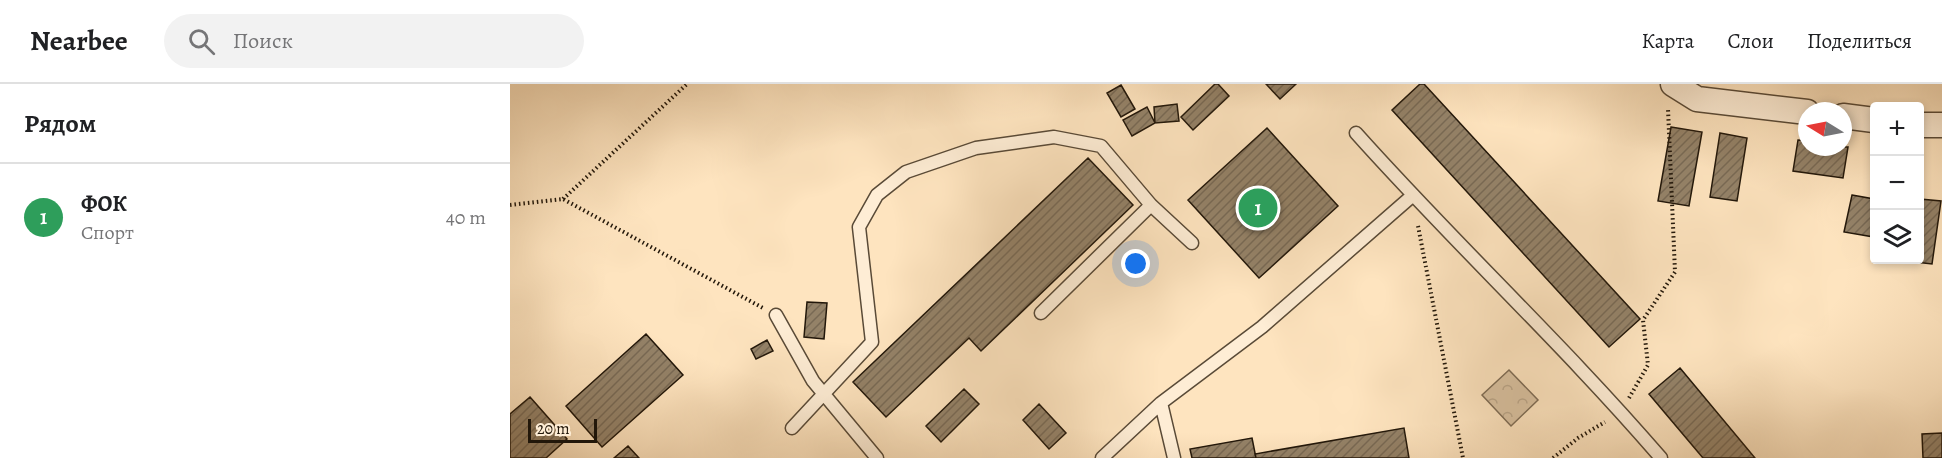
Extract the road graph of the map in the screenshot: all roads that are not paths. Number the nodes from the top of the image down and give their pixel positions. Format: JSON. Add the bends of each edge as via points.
{"nodes":[{"id":1,"x":1673,"y":84,"type":"edge"},
{"id":2,"x":1798,"y":111,"type":"edge"},
{"id":3,"x":1852,"y":117,"type":"edge"},
{"id":4,"x":1870,"y":119,"type":"edge"},
{"id":5,"x":1924,"y":125,"type":"edge"},
{"id":6,"x":1942,"y":125,"type":"edge"},
{"id":7,"x":1356,"y":133,"type":"dead end"},
{"id":8,"x":1412,"y":196,"type":"junction"},
{"id":9,"x":1151,"y":205,"type":"junction"},
{"id":10,"x":1192,"y":243,"type":"dead end"},
{"id":11,"x":1041,"y":313,"type":"dead end"},
{"id":12,"x":776,"y":315,"type":"road end"},
{"id":13,"x":824,"y":395,"type":"junction"},
{"id":14,"x":1161,"y":402,"type":"junction"},
{"id":15,"x":792,"y":428,"type":"dead end"},
{"id":16,"x":877,"y":458,"type":"edge"},
{"id":17,"x":1102,"y":458,"type":"edge"},
{"id":18,"x":1174,"y":458,"type":"edge"},
{"id":19,"x":1661,"y":458,"type":"edge"}],
"edges":[{"from":1,"to":2,"type":"street","via":[[1697,99]]},
{"from":3,"to":4,"type":"street"},
{"from":5,"to":6,"type":"street"},
{"from":7,"to":8,"type":"lane"},
{"from":8,"to":14,"type":"lane","via":[[1262,327]]},
{"from":8,"to":19,"type":"lane"},
{"from":9,"to":10,"type":"lane"},
{"from":9,"to":11,"type":"lane"},
{"from":9,"to":13,"type":"lane","via":[[1101,146],[1054,137],[976,148],[906,172],[877,195],[859,227],[872,342]]},
{"from":12,"to":13,"type":"lane"},
{"from":13,"to":15,"type":"lane"},
{"from":13,"to":16,"type":"lane"},
{"from":14,"to":17,"type":"lane"},
{"from":14,"to":18,"type":"lane"}]}
